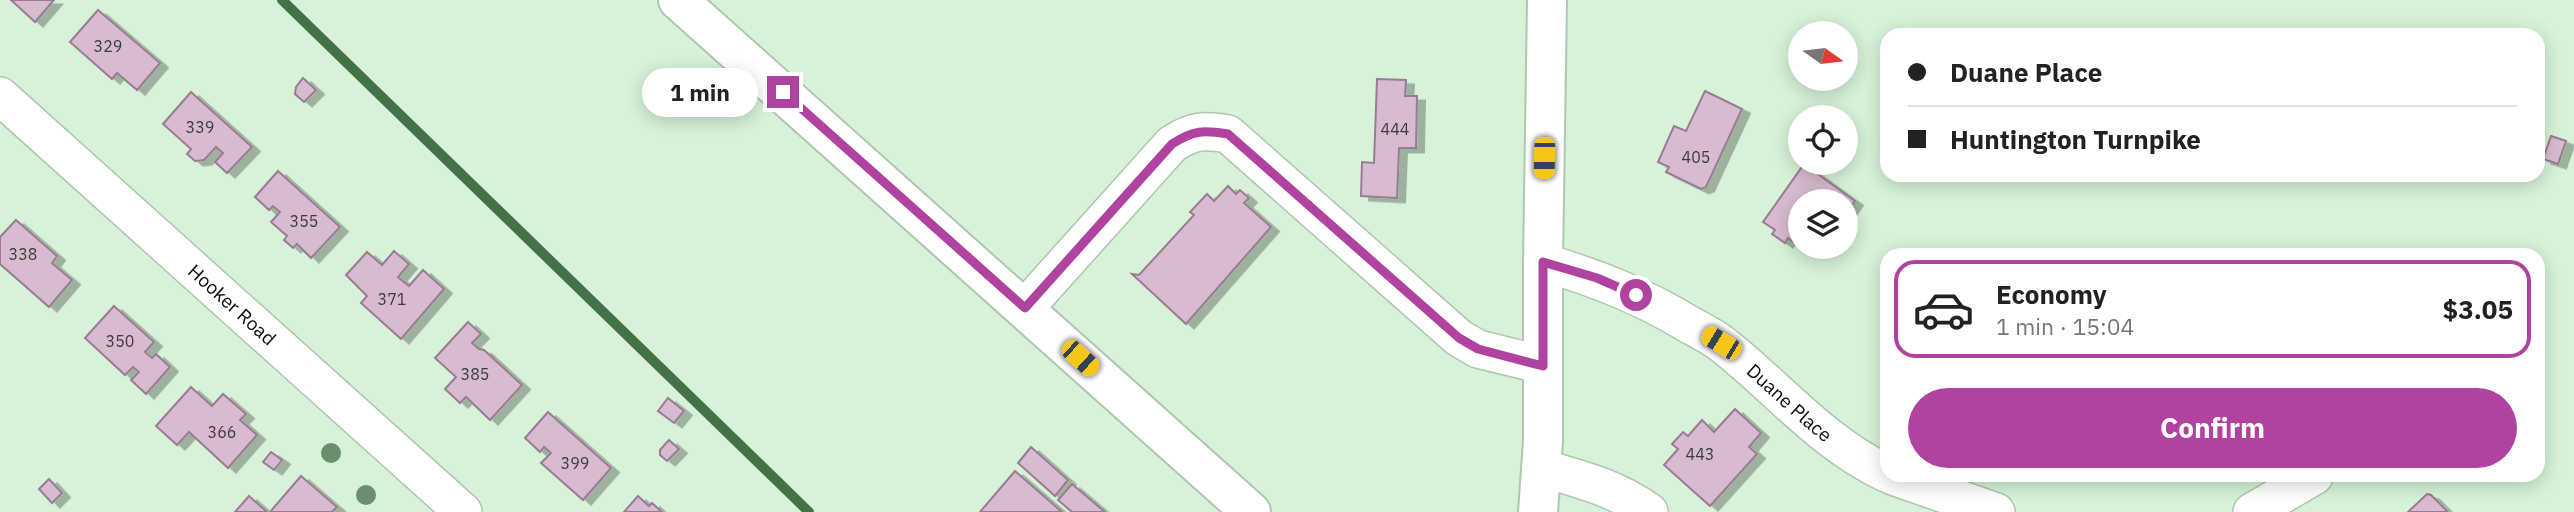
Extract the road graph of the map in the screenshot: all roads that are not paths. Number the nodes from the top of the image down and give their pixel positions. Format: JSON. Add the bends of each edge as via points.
{"nodes":[{"id":1,"x":678,"y":0,"type":"edge"},
{"id":2,"x":1547,"y":0,"type":"edge"},
{"id":3,"x":0,"y":96,"type":"edge"},
{"id":4,"x":1543,"y":262,"type":"junction"},
{"id":5,"x":1025,"y":308,"type":"junction"},
{"id":6,"x":1543,"y":366,"type":"junction"},
{"id":7,"x":1541,"y":468,"type":"junction"},
{"id":8,"x":1880,"y":470,"type":"edge"},
{"id":9,"x":1910,"y":482,"type":"edge"},
{"id":10,"x":2304,"y":482,"type":"edge"},
{"id":11,"x":448,"y":507,"type":"edge"},
{"id":12,"x":1251,"y":512,"type":"edge"},
{"id":13,"x":1538,"y":512,"type":"edge"},
{"id":14,"x":1650,"y":512,"type":"edge"},
{"id":15,"x":1996,"y":512,"type":"edge"},
{"id":16,"x":2252,"y":512,"type":"edge"}],
"edges":[{"from":1,"to":5,"type":"main road"},
{"from":2,"to":4,"type":"main road"},
{"from":3,"to":11,"type":"street","name":"Hooker Road"},
{"from":4,"to":6,"type":"main road"},
{"from":4,"to":8,"type":"street","name":"Duane Place","via":[[1597,278],[1656,304],[1721,343],[1806,419]]},
{"from":5,"to":6,"type":"street","via":[[1172,144],[1190,132],[1208,131],[1228,134],[1459,338],[1478,349]]},
{"from":5,"to":12,"type":"main road"},
{"from":6,"to":7,"type":"main road"},
{"from":7,"to":13,"type":"main road"},
{"from":7,"to":14,"type":"street","via":[[1597,483]]},
{"from":9,"to":15,"type":"street"},
{"from":10,"to":16,"type":"street"}]}
